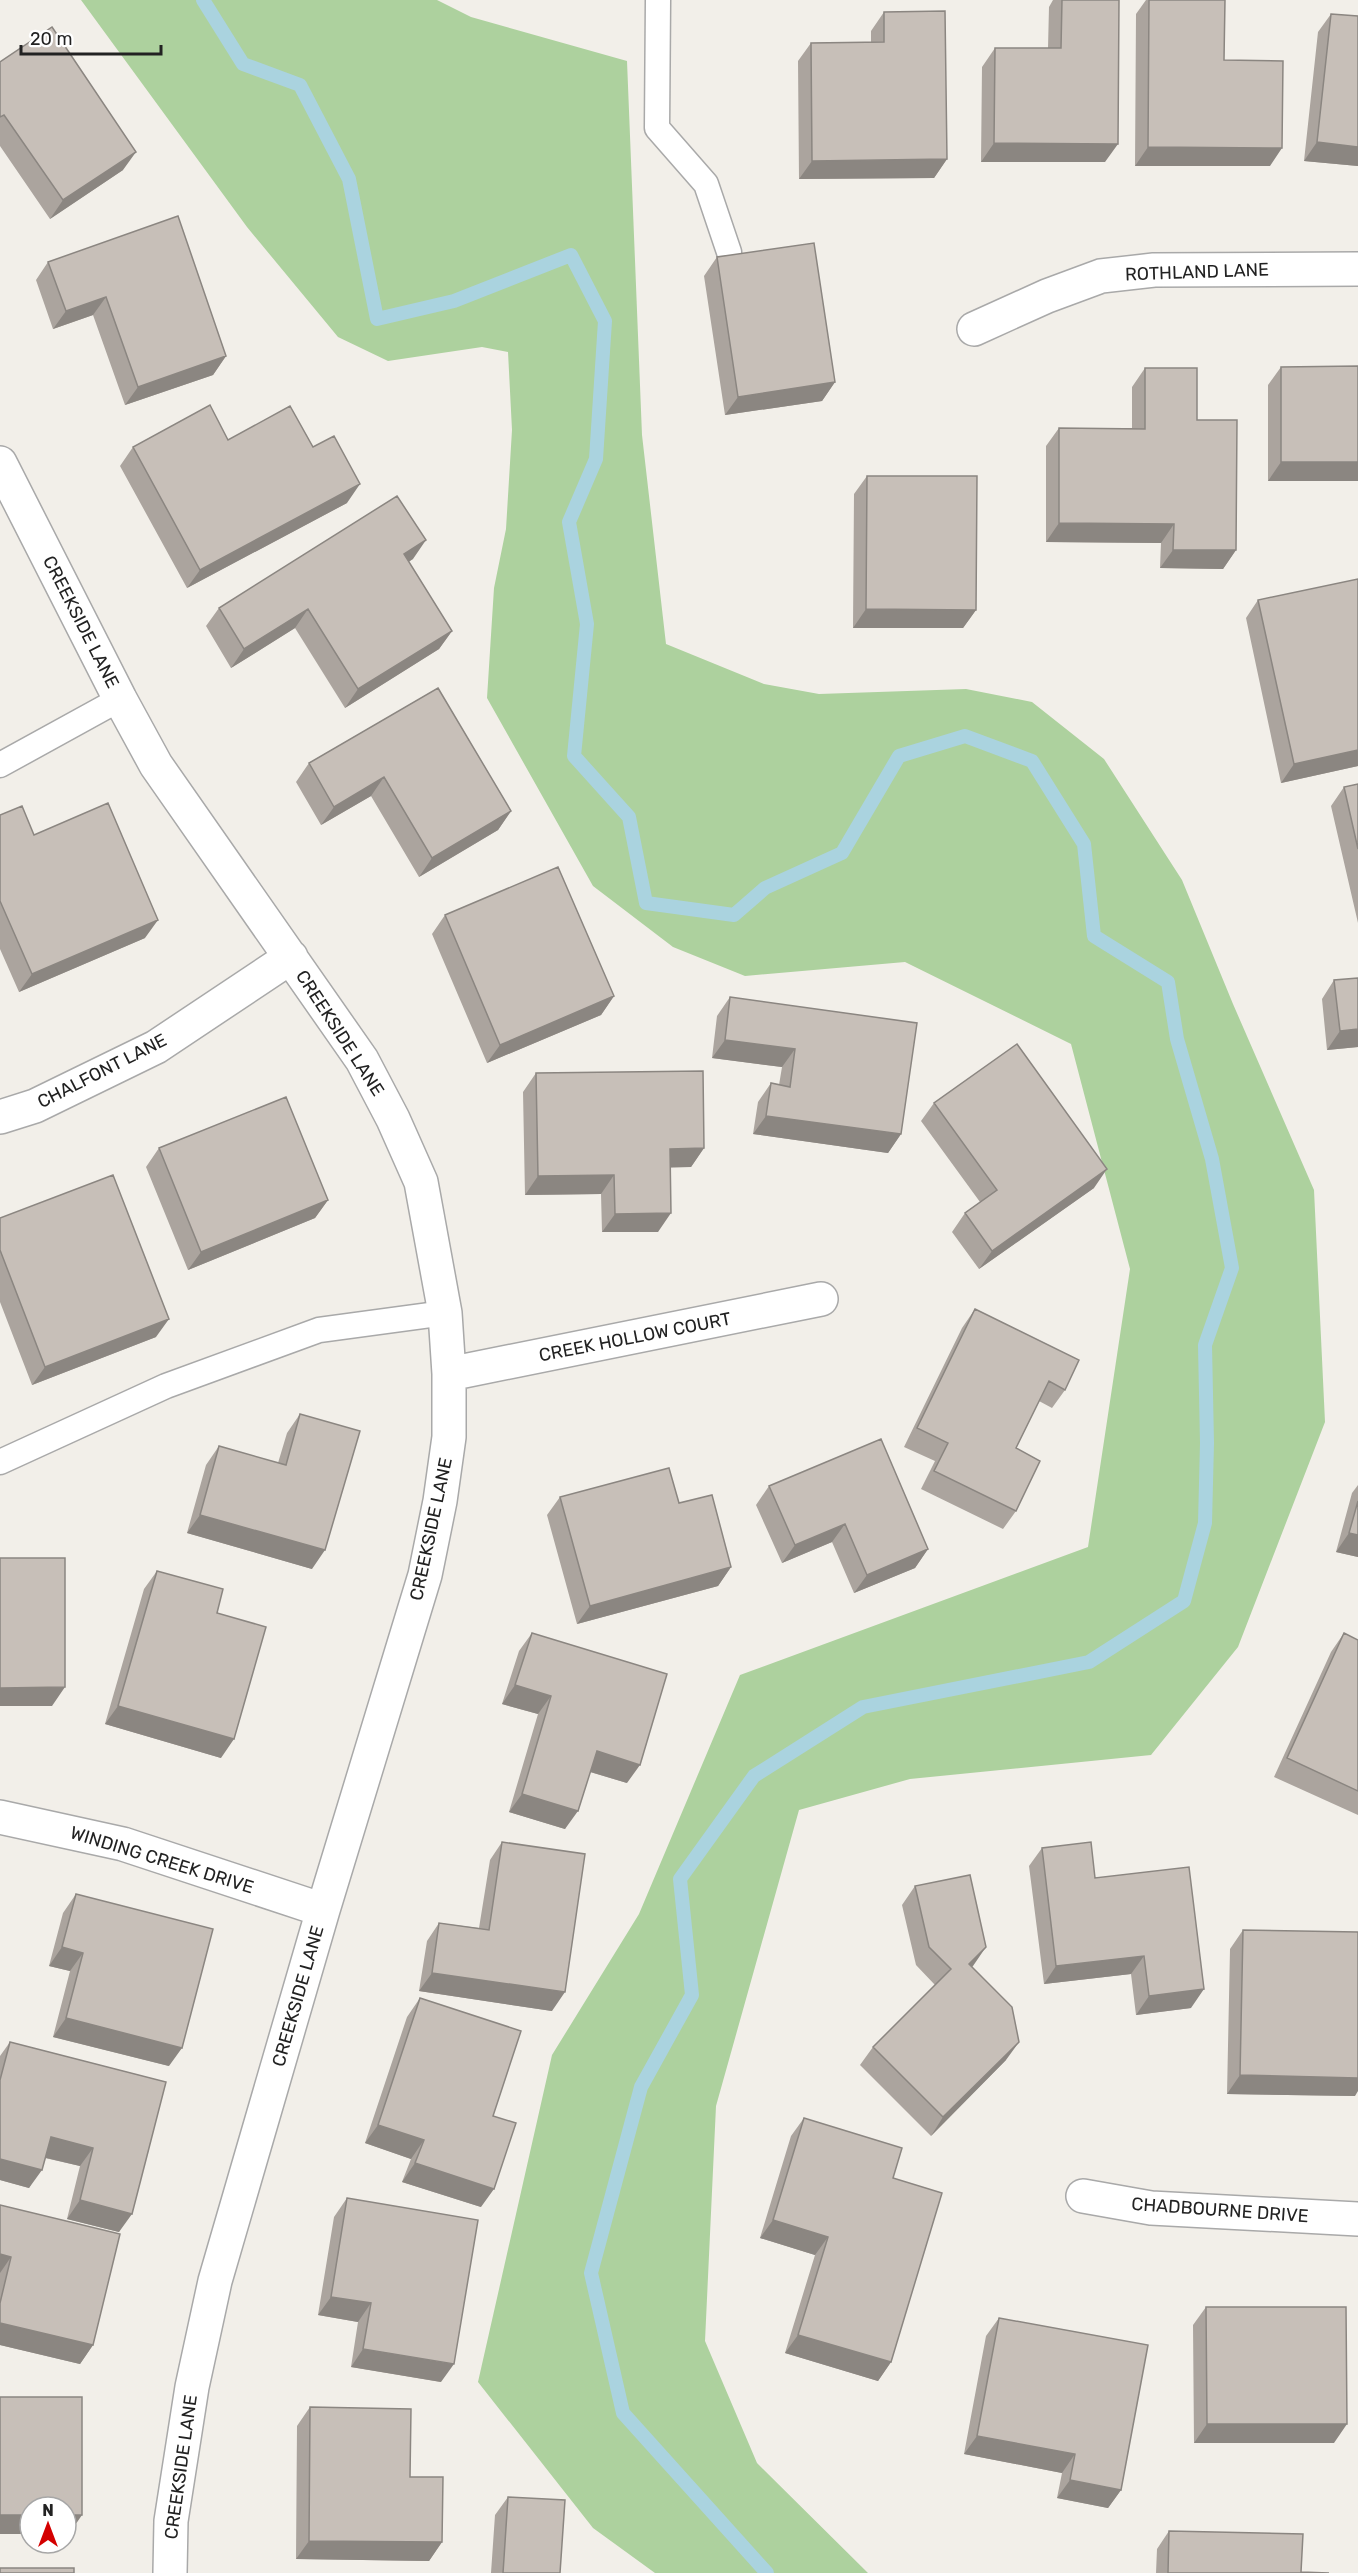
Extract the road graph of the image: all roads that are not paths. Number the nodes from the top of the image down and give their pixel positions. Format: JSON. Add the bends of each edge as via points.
{"nodes":[{"id":1,"x":657,"y":0,"type":"edge"},
{"id":2,"x":729,"y":252,"type":"dead end"},
{"id":3,"x":1358,"y":269,"type":"edge"},
{"id":4,"x":974,"y":329,"type":"dead end"},
{"id":5,"x":0,"y":463,"type":"edge"},
{"id":6,"x":120,"y":699,"type":"junction"},
{"id":7,"x":0,"y":765,"type":"edge"},
{"id":8,"x":291,"y":957,"type":"junction"},
{"id":9,"x":0,"y":1117,"type":"edge"},
{"id":10,"x":821,"y":1299,"type":"dead end"},
{"id":11,"x":445,"y":1312,"type":"junction"},
{"id":12,"x":449,"y":1374,"type":"junction"},
{"id":13,"x":0,"y":1462,"type":"edge"},
{"id":14,"x":0,"y":1816,"type":"edge"},
{"id":15,"x":323,"y":1910,"type":"junction"},
{"id":16,"x":1083,"y":2196,"type":"dead end"},
{"id":17,"x":1358,"y":2219,"type":"edge"},
{"id":18,"x":170,"y":2573,"type":"edge"}],
"edges":[{"from":1,"to":2,"type":"lane","via":[[657,128],[706,184]]},
{"from":3,"to":4,"type":"street","name":"ROTHLAND LANE","via":[[1154,270],[1101,276]]},
{"from":5,"to":6,"type":"street","name":"CREEKSIDE LANE"},
{"from":6,"to":7,"type":"lane"},
{"from":6,"to":8,"type":"street","name":"CREEKSIDE LANE","via":[[156,765]]},
{"from":8,"to":9,"type":"street","name":"CHALFONT LANE","via":[[156,1047],[35,1106]]},
{"from":8,"to":11,"type":"street","name":"CREEKSIDE LANE","via":[[362,1060],[421,1182]]},
{"from":10,"to":12,"type":"street","name":"CREEK HOLLOW COURT"},
{"from":11,"to":12,"type":"street","name":"CREEKSIDE LANE"},
{"from":11,"to":13,"type":"lane","via":[[319,1330],[166,1386]]},
{"from":12,"to":15,"type":"street","name":"CREEKSIDE LANE","via":[[449,1437],[424,1575]]},
{"from":14,"to":15,"type":"street","name":"WINDING CREEK DRIVE","via":[[123,1844]]},
{"from":15,"to":18,"type":"street","name":"CREEKSIDE LANE","via":[[215,2281],[192,2387],[173,2509]]},
{"from":16,"to":17,"type":"street","name":"CHADBOURNE DRIVE","via":[[1151,2208]]}]}
